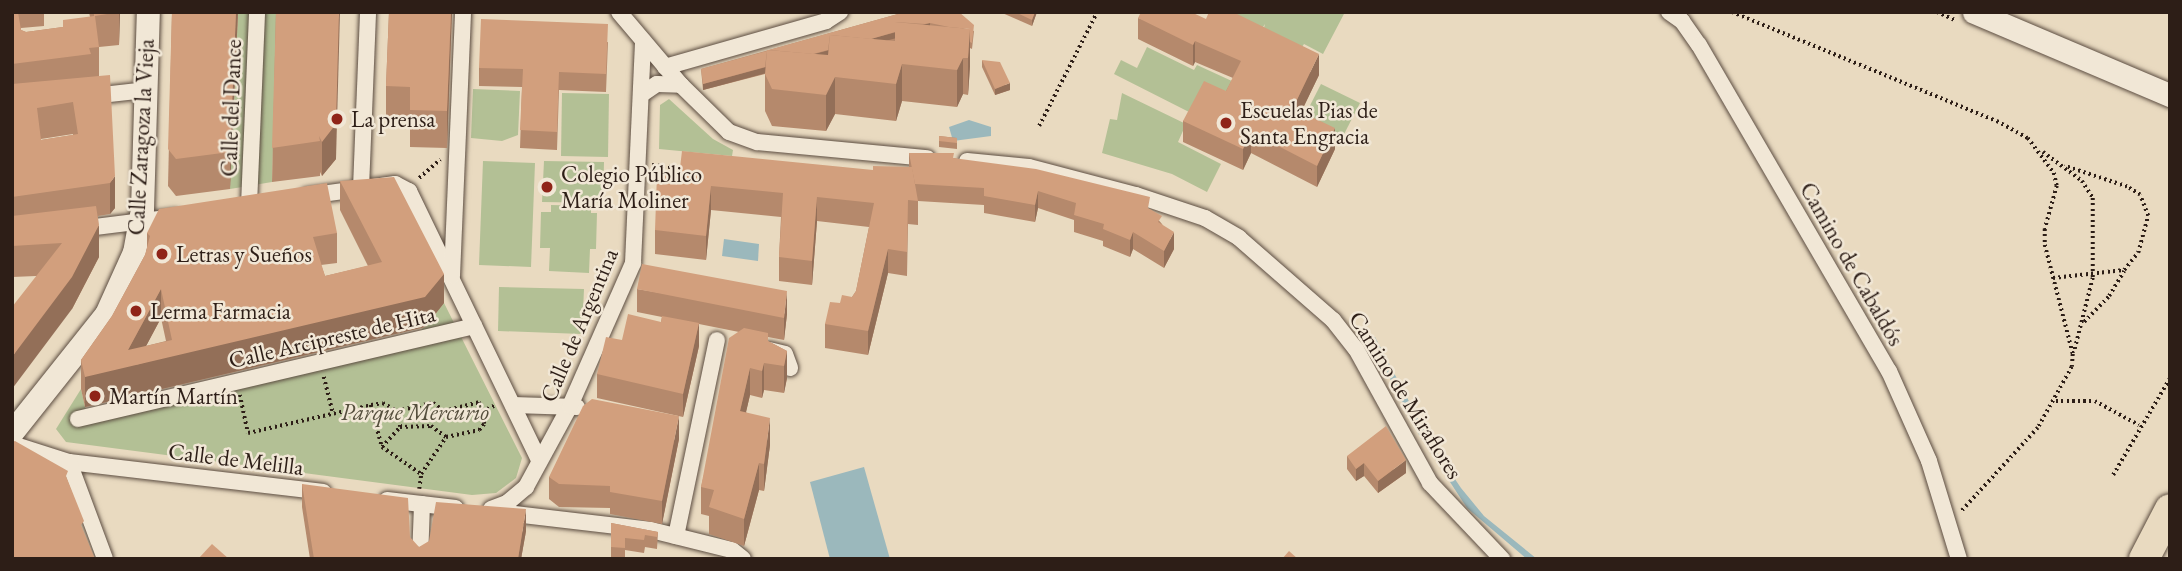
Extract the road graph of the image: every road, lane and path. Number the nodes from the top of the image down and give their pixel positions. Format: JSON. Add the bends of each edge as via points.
{"nodes":[{"id":1,"x":148,"y":12,"type":"edge"},
{"id":2,"x":257,"y":12,"type":"edge"},
{"id":3,"x":368,"y":12,"type":"edge"},
{"id":4,"x":463,"y":12,"type":"edge"},
{"id":5,"x":619,"y":12,"type":"edge"},
{"id":6,"x":840,"y":12,"type":"edge"},
{"id":7,"x":1097,"y":12,"type":"edge"},
{"id":8,"x":1669,"y":12,"type":"edge"},
{"id":9,"x":1732,"y":12,"type":"edge"},
{"id":10,"x":1973,"y":12,"type":"edge"},
{"id":11,"x":643,"y":41,"type":"junction"},
{"id":12,"x":665,"y":67,"type":"junction"},
{"id":13,"x":681,"y":85,"type":"junction"},
{"id":14,"x":146,"y":90,"type":"junction"},
{"id":15,"x":642,"y":94,"type":"junction"},
{"id":16,"x":2170,"y":95,"type":"edge"},
{"id":17,"x":75,"y":98,"type":"edge"},
{"id":18,"x":1039,"y":126,"type":"dead end"},
{"id":19,"x":442,"y":148,"type":"dead end"},
{"id":20,"x":2040,"y":150,"type":"junction"},
{"id":21,"x":647,"y":165,"type":"dead end"},
{"id":22,"x":2064,"y":166,"type":"junction"},
{"id":23,"x":672,"y":167,"type":"junction"},
{"id":24,"x":686,"y":169,"type":"edge"},
{"id":25,"x":671,"y":178,"type":"edge"},
{"id":26,"x":361,"y":188,"type":"junction"},
{"id":27,"x":406,"y":189,"type":"junction"},
{"id":28,"x":287,"y":200,"type":"edge"},
{"id":29,"x":249,"y":205,"type":"edge"},
{"id":30,"x":195,"y":214,"type":"edge"},
{"id":31,"x":141,"y":221,"type":"junction"},
{"id":32,"x":64,"y":231,"type":"edge"},
{"id":33,"x":2124,"y":270,"type":"junction"},
{"id":34,"x":2094,"y":272,"type":"junction"},
{"id":35,"x":2053,"y":278,"type":"junction"},
{"id":36,"x":452,"y":279,"type":"junction"},
{"id":37,"x":609,"y":318,"type":"junction"},
{"id":38,"x":625,"y":321,"type":"edge"},
{"id":39,"x":2082,"y":323,"type":"junction"},
{"id":40,"x":474,"y":326,"type":"junction"},
{"id":41,"x":717,"y":339,"type":"dead end"},
{"id":42,"x":756,"y":347,"type":"edge"},
{"id":43,"x":2073,"y":355,"type":"junction"},
{"id":44,"x":790,"y":368,"type":"edge"},
{"id":45,"x":2170,"y":378,"type":"edge"},
{"id":46,"x":328,"y":395,"type":"dead end"},
{"id":47,"x":2056,"y":401,"type":"junction"},
{"id":48,"x":508,"y":404,"type":"junction"},
{"id":49,"x":371,"y":405,"type":"junction"},
{"id":50,"x":570,"y":406,"type":"junction"},
{"id":51,"x":397,"y":411,"type":"junction"},
{"id":52,"x":482,"y":411,"type":"junction"},
{"id":53,"x":243,"y":412,"type":"dead end"},
{"id":54,"x":599,"y":412,"type":"edge"},
{"id":55,"x":332,"y":413,"type":"junction"},
{"id":56,"x":78,"y":419,"type":"dead end"},
{"id":57,"x":2139,"y":425,"type":"junction"},
{"id":58,"x":400,"y":427,"type":"junction"},
{"id":59,"x":12,"y":432,"type":"edge"},
{"id":60,"x":446,"y":437,"type":"junction"},
{"id":61,"x":12,"y":444,"type":"edge"},
{"id":62,"x":382,"y":447,"type":"junction"},
{"id":63,"x":540,"y":460,"type":"junction"},
{"id":64,"x":69,"y":462,"type":"junction"},
{"id":65,"x":421,"y":474,"type":"junction"},
{"id":66,"x":2113,"y":475,"type":"dead end"},
{"id":67,"x":338,"y":494,"type":"edge"},
{"id":68,"x":365,"y":497,"type":"edge"},
{"id":69,"x":420,"y":499,"type":"junction"},
{"id":70,"x":2170,"y":509,"type":"edge"},
{"id":71,"x":486,"y":511,"type":"junction"},
{"id":72,"x":676,"y":536,"type":"junction"},
{"id":73,"x":1953,"y":540,"type":"junction"},
{"id":74,"x":105,"y":559,"type":"edge"},
{"id":75,"x":420,"y":559,"type":"edge"},
{"id":76,"x":744,"y":559,"type":"edge"},
{"id":77,"x":1502,"y":559,"type":"edge"},
{"id":78,"x":1959,"y":559,"type":"edge"},
{"id":79,"x":2144,"y":559,"type":"edge"}],
"edges":[{"from":1,"to":14,"type":"main road","name":"Calle Zaragoza la Vieja"},
{"from":2,"to":29,"type":"street","name":"Calle del Dance"},
{"from":3,"to":26,"type":"street"},
{"from":4,"to":36,"type":"street"},
{"from":5,"to":11,"type":"street","name":"Camino de Miraflores"},
{"from":6,"to":12,"type":"street","via":[[826,22]]},
{"from":7,"to":18,"type":"path"},
{"from":8,"to":73,"type":"street","name":"Camino de Cabaldós","via":[[1682,21],[1699,45],[1889,371],[1929,461]]},
{"from":9,"to":20,"type":"path","via":[[1997,121]]},
{"from":10,"to":16,"type":"main road"},
{"from":11,"to":12,"type":"street","name":"Camino de Miraflores"},
{"from":11,"to":15,"type":"street","name":"Calle de Argentina"},
{"from":12,"to":13,"type":"street","name":"Camino de Miraflores"},
{"from":13,"to":15,"type":"street","via":[[657,84]]},
{"from":13,"to":77,"type":"street","name":"Camino de Miraflores","via":[[717,123],[743,138],[1029,167],[1136,195],[1223,227],[1333,320],[1356,349],[1430,483]]},
{"from":14,"to":17,"type":"street"},
{"from":14,"to":31,"type":"main road","name":"Calle Zaragoza la Vieja"},
{"from":15,"to":37,"type":"street","name":"Calle de Argentina","via":[[637,251]]},
{"from":19,"to":27,"type":"path","via":[[436,166]]},
{"from":20,"to":22,"type":"path"},
{"from":20,"to":35,"type":"path","via":[[2057,186],[2045,229]]},
{"from":21,"to":23,"type":"path"},
{"from":22,"to":33,"type":"path","via":[[2140,195],[2148,216],[2146,233]]},
{"from":22,"to":34,"type":"path","via":[[2093,198]]},
{"from":23,"to":24,"type":"path"},
{"from":23,"to":25,"type":"path"},
{"from":26,"to":27,"type":"street"},
{"from":26,"to":28,"type":"street"},
{"from":27,"to":36,"type":"street"},
{"from":30,"to":31,"type":"street"},
{"from":31,"to":32,"type":"street"},
{"from":31,"to":59,"type":"main road","name":"Calle Zaragoza la Vieja","via":[[134,252],[106,314]]},
{"from":33,"to":34,"type":"path"},
{"from":33,"to":39,"type":"path","via":[[2109,296]]},
{"from":34,"to":35,"type":"path"},
{"from":34,"to":39,"type":"path"},
{"from":35,"to":43,"type":"path"},
{"from":36,"to":40,"type":"street"},
{"from":37,"to":38,"type":"street"},
{"from":37,"to":50,"type":"street","name":"Calle de Argentina"},
{"from":39,"to":43,"type":"path"},
{"from":40,"to":48,"type":"street"},
{"from":40,"to":56,"type":"street","name":"Calle Arcipreste de Hita"},
{"from":41,"to":72,"type":"street","via":[[692,430]]},
{"from":42,"to":44,"type":"street","via":[[785,354]]},
{"from":43,"to":47,"type":"path"},
{"from":45,"to":57,"type":"path"},
{"from":46,"to":55,"type":"path"},
{"from":47,"to":57,"type":"path","via":[[2095,401]]},
{"from":47,"to":73,"type":"path","via":[[1962,511]]},
{"from":48,"to":50,"type":"street"},
{"from":48,"to":52,"type":"path"},
{"from":48,"to":63,"type":"street"},
{"from":49,"to":51,"type":"path","via":[[383,403]]},
{"from":49,"to":55,"type":"path"},
{"from":49,"to":62,"type":"path"},
{"from":50,"to":54,"type":"street"},
{"from":50,"to":63,"type":"street","name":"Calle de Argentina"},
{"from":51,"to":52,"type":"path","via":[[433,403],[444,411],[480,402]]},
{"from":51,"to":58,"type":"path"},
{"from":52,"to":60,"type":"path","via":[[484,424],[479,430]]},
{"from":53,"to":55,"type":"path","via":[[248,433]]},
{"from":57,"to":66,"type":"path"},
{"from":58,"to":60,"type":"path","via":[[431,426]]},
{"from":58,"to":62,"type":"path"},
{"from":60,"to":65,"type":"path"},
{"from":61,"to":64,"type":"street","name":"Calle de Melilla"},
{"from":62,"to":65,"type":"path"},
{"from":63,"to":71,"type":"street","name":"Calle de Argentina","via":[[520,494]]},
{"from":64,"to":67,"type":"street","name":"Calle de Melilla"},
{"from":64,"to":74,"type":"street"},
{"from":65,"to":69,"type":"path"},
{"from":68,"to":69,"type":"street"},
{"from":69,"to":71,"type":"street"},
{"from":69,"to":75,"type":"street"},
{"from":70,"to":79,"type":"highway"},
{"from":71,"to":72,"type":"street"},
{"from":72,"to":76,"type":"street","via":[[732,550]]},
{"from":73,"to":78,"type":"street","name":"Camino de Cabaldós"}]}
